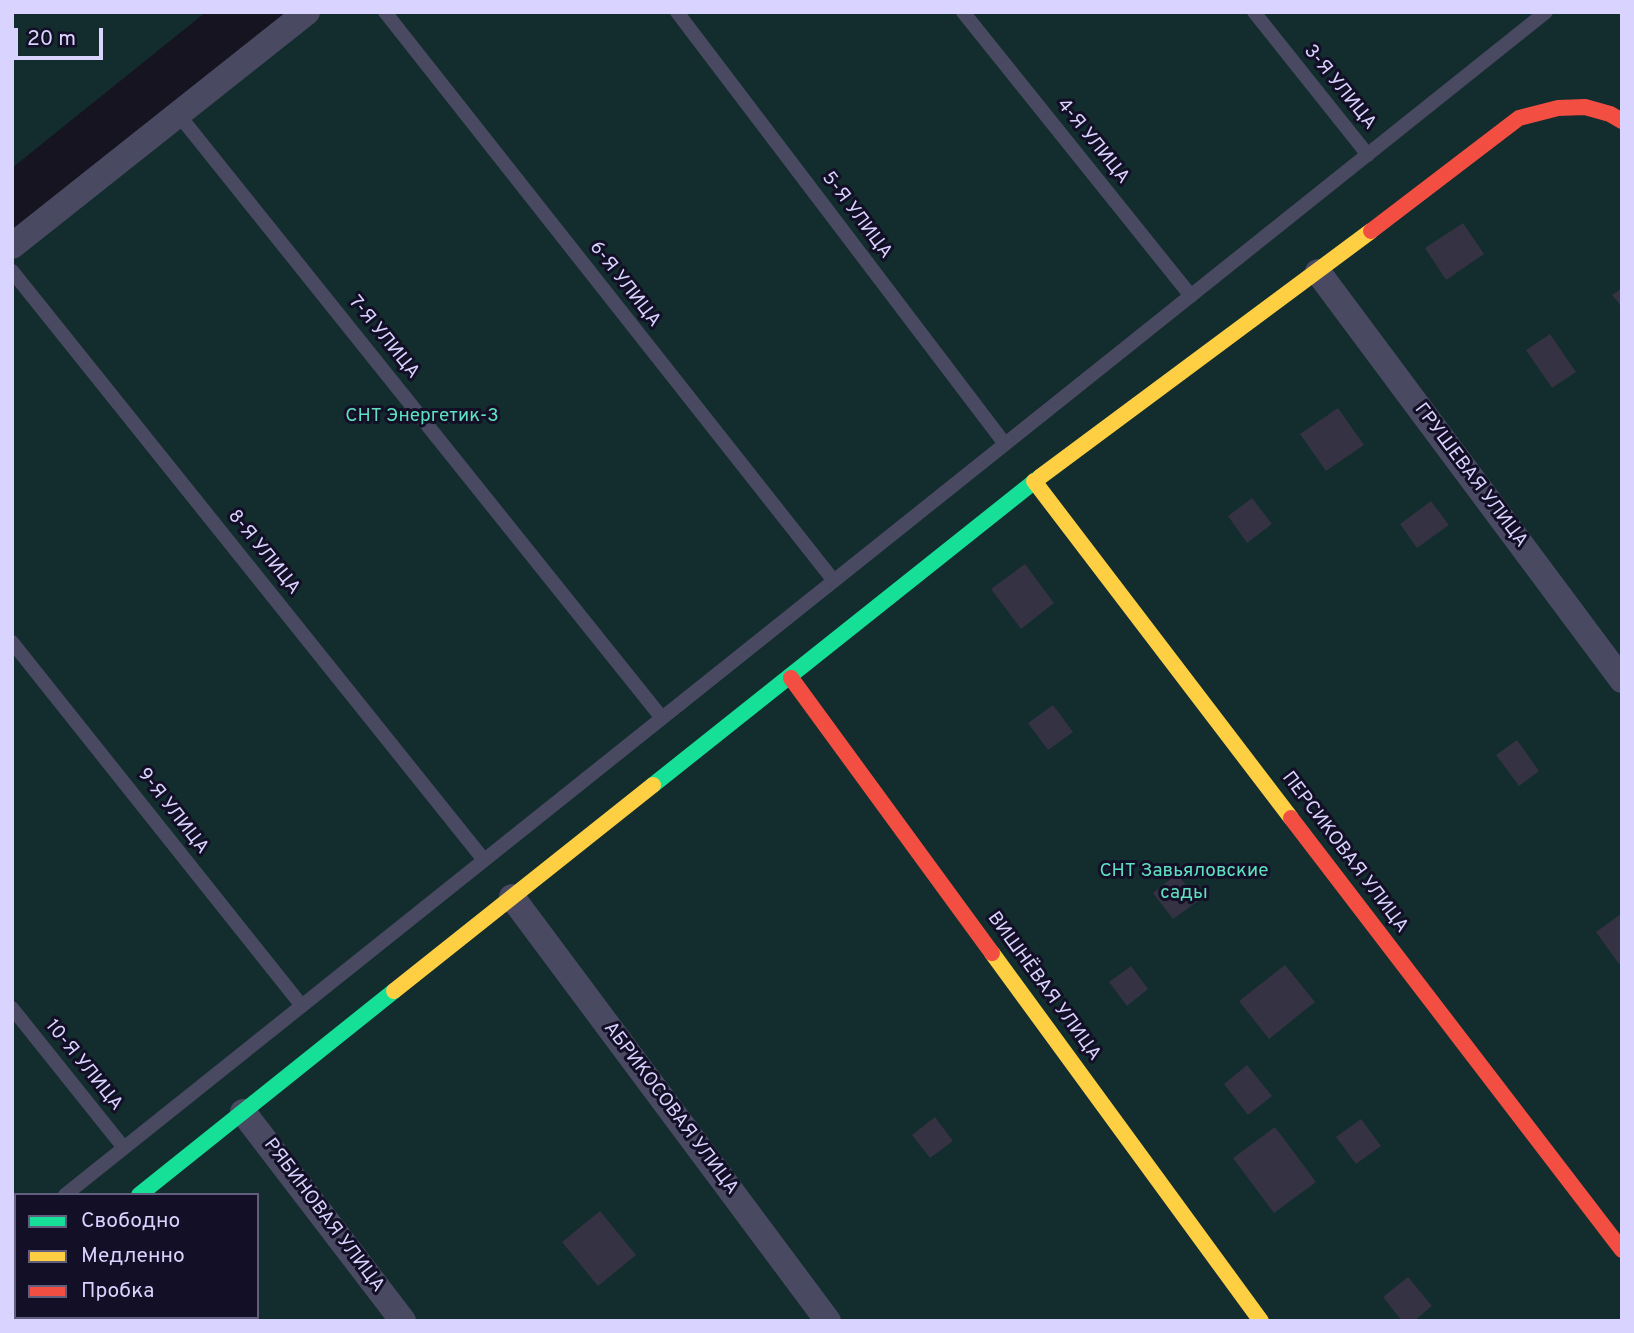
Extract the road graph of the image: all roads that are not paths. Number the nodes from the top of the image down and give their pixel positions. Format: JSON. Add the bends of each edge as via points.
{"nodes":[{"id":1,"x":307,"y":12,"type":"edge"},
{"id":2,"x":385,"y":12,"type":"edge"},
{"id":3,"x":677,"y":12,"type":"edge"},
{"id":4,"x":963,"y":12,"type":"edge"},
{"id":5,"x":1254,"y":12,"type":"edge"},
{"id":6,"x":1546,"y":12,"type":"edge"},
{"id":7,"x":178,"y":114,"type":"junction"},
{"id":8,"x":1622,"y":121,"type":"edge"},
{"id":9,"x":1368,"y":155,"type":"junction"},
{"id":10,"x":12,"y":246,"type":"edge"},
{"id":11,"x":12,"y":271,"type":"edge"},
{"id":12,"x":1318,"y":272,"type":"junction"},
{"id":13,"x":1191,"y":296,"type":"junction"},
{"id":14,"x":1005,"y":444,"type":"junction"},
{"id":15,"x":1034,"y":481,"type":"junction"},
{"id":16,"x":834,"y":581,"type":"junction"},
{"id":17,"x":12,"y":642,"type":"edge"},
{"id":18,"x":791,"y":678,"type":"junction"},
{"id":19,"x":1622,"y":680,"type":"edge"},
{"id":20,"x":662,"y":718,"type":"junction"},
{"id":21,"x":484,"y":860,"type":"junction"},
{"id":22,"x":512,"y":897,"type":"junction"},
{"id":23,"x":302,"y":1006,"type":"junction"},
{"id":24,"x":12,"y":1008,"type":"edge"},
{"id":25,"x":243,"y":1112,"type":"junction"},
{"id":26,"x":124,"y":1148,"type":"junction"},
{"id":27,"x":68,"y":1193,"type":"edge"},
{"id":28,"x":142,"y":1193,"type":"edge"},
{"id":29,"x":1622,"y":1250,"type":"edge"},
{"id":30,"x":403,"y":1321,"type":"edge"},
{"id":31,"x":828,"y":1321,"type":"edge"},
{"id":32,"x":1261,"y":1321,"type":"edge"}],
"edges":[{"from":1,"to":7,"type":"street"},
{"from":2,"to":16,"type":"lane","name":"6-Я УЛИЦА"},
{"from":3,"to":14,"type":"lane","name":"5-Я УЛИЦА"},
{"from":4,"to":13,"type":"lane","name":"4-Я УЛИЦА"},
{"from":5,"to":9,"type":"lane","name":"3-Я УЛИЦА"},
{"from":6,"to":9,"type":"lane"},
{"from":7,"to":10,"type":"street"},
{"from":7,"to":20,"type":"lane","name":"7-Я УЛИЦА"},
{"from":8,"to":12,"type":"street","via":[[1584,107],[1550,108],[1519,118]]},
{"from":9,"to":13,"type":"lane"},
{"from":11,"to":21,"type":"lane","name":"8-Я УЛИЦА"},
{"from":12,"to":15,"type":"street"},
{"from":12,"to":19,"type":"street","name":"ГРУШЕВАЯ УЛИЦА"},
{"from":13,"to":14,"type":"lane"},
{"from":14,"to":16,"type":"lane"},
{"from":15,"to":18,"type":"street"},
{"from":15,"to":29,"type":"street","name":"ПЕРСИКОВАЯ УЛИЦА"},
{"from":16,"to":20,"type":"lane"},
{"from":17,"to":23,"type":"lane","name":"9-Я УЛИЦА"},
{"from":18,"to":22,"type":"street"},
{"from":18,"to":32,"type":"street","name":"ВИШНЁВАЯ УЛИЦА"},
{"from":20,"to":21,"type":"lane"},
{"from":21,"to":23,"type":"lane"},
{"from":22,"to":25,"type":"street"},
{"from":22,"to":31,"type":"street","name":"АБРИКОСОВАЯ УЛИЦА"},
{"from":23,"to":26,"type":"lane"},
{"from":24,"to":26,"type":"lane","name":"10-Я УЛИЦА"},
{"from":25,"to":28,"type":"street"},
{"from":25,"to":30,"type":"street","name":"РЯБИНОВАЯ УЛИЦА"},
{"from":26,"to":27,"type":"lane"}]}
